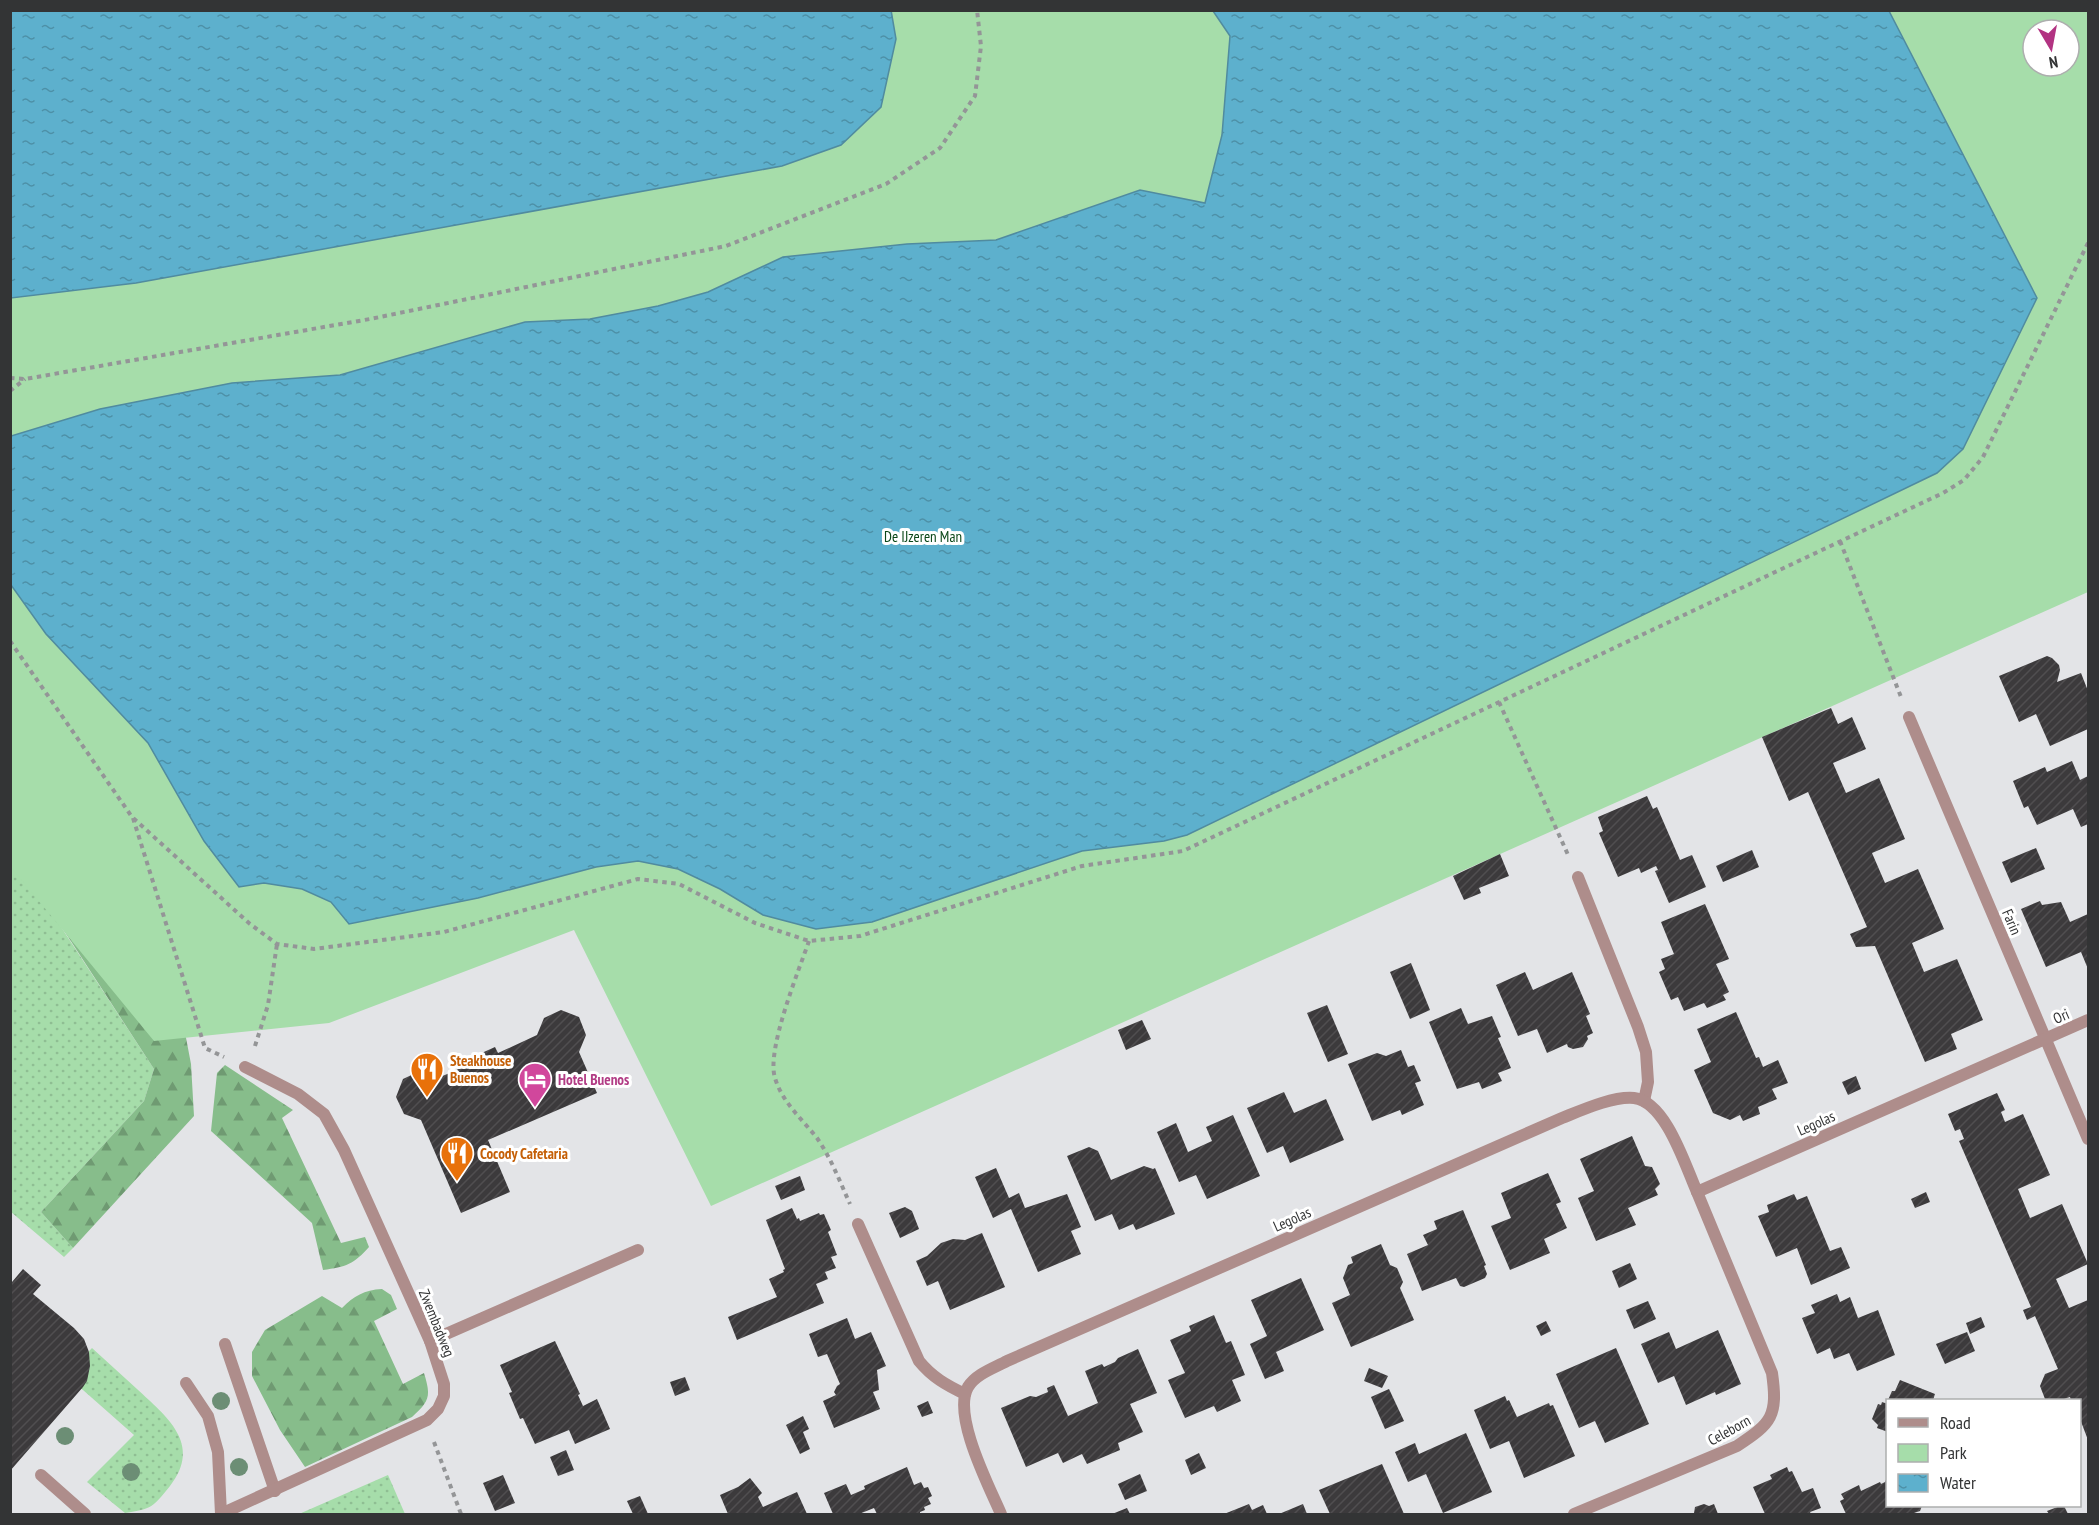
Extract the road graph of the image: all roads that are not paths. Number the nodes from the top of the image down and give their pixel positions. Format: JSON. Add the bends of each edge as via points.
{"nodes":[{"id":1,"x":1909,"y":717,"type":"road end"},
{"id":2,"x":1578,"y":877,"type":"road end"},
{"id":3,"x":2088,"y":1020,"type":"edge"},
{"id":4,"x":2046,"y":1039,"type":"junction"},
{"id":5,"x":245,"y":1067,"type":"road end"},
{"id":6,"x":1644,"y":1101,"type":"junction"},
{"id":7,"x":2088,"y":1139,"type":"edge"},
{"id":8,"x":1697,"y":1192,"type":"junction"},
{"id":9,"x":858,"y":1224,"type":"road end"},
{"id":10,"x":638,"y":1250,"type":"dead end"},
{"id":11,"x":430,"y":1341,"type":"junction"},
{"id":12,"x":225,"y":1344,"type":"dead end"},
{"id":13,"x":186,"y":1383,"type":"dead end"},
{"id":14,"x":965,"y":1394,"type":"junction"},
{"id":15,"x":40,"y":1475,"type":"dead end"},
{"id":16,"x":275,"y":1491,"type":"junction"},
{"id":17,"x":85,"y":1515,"type":"edge"},
{"id":18,"x":221,"y":1515,"type":"edge"},
{"id":19,"x":1001,"y":1515,"type":"edge"},
{"id":20,"x":1574,"y":1515,"type":"edge"}],
"edges":[{"from":1,"to":4,"type":"street","name":"Farin"},
{"from":2,"to":6,"type":"street","via":[[1646,1052],[1648,1082]]},
{"from":3,"to":4,"type":"street","name":"Ori"},
{"from":4,"to":7,"type":"street","name":"Farin"},
{"from":4,"to":8,"type":"street","name":"Legolas"},
{"from":5,"to":11,"type":"street","name":"Zwembadweg","via":[[298,1094],[324,1114],[365,1194]]},
{"from":6,"to":8,"type":"street","via":[[1664,1119]]},
{"from":6,"to":14,"type":"street","name":"Legolas","via":[[1616,1100],[1562,1118],[1007,1361],[984,1372]]},
{"from":8,"to":20,"type":"street","name":"Celeborn","via":[[1772,1373],[1773,1415],[1761,1431],[1737,1446]]},
{"from":9,"to":14,"type":"street","via":[[919,1361],[930,1374]]},
{"from":10,"to":11,"type":"street"},
{"from":11,"to":16,"type":"street","name":"Zwembadweg","via":[[444,1396],[427,1420]]},
{"from":12,"to":16,"type":"street"},
{"from":13,"to":18,"type":"street","via":[[208,1416],[218,1452]]},
{"from":14,"to":19,"type":"street","via":[[965,1423]]},
{"from":15,"to":17,"type":"street"},
{"from":16,"to":18,"type":"street","name":"Zwembadweg"}]}
